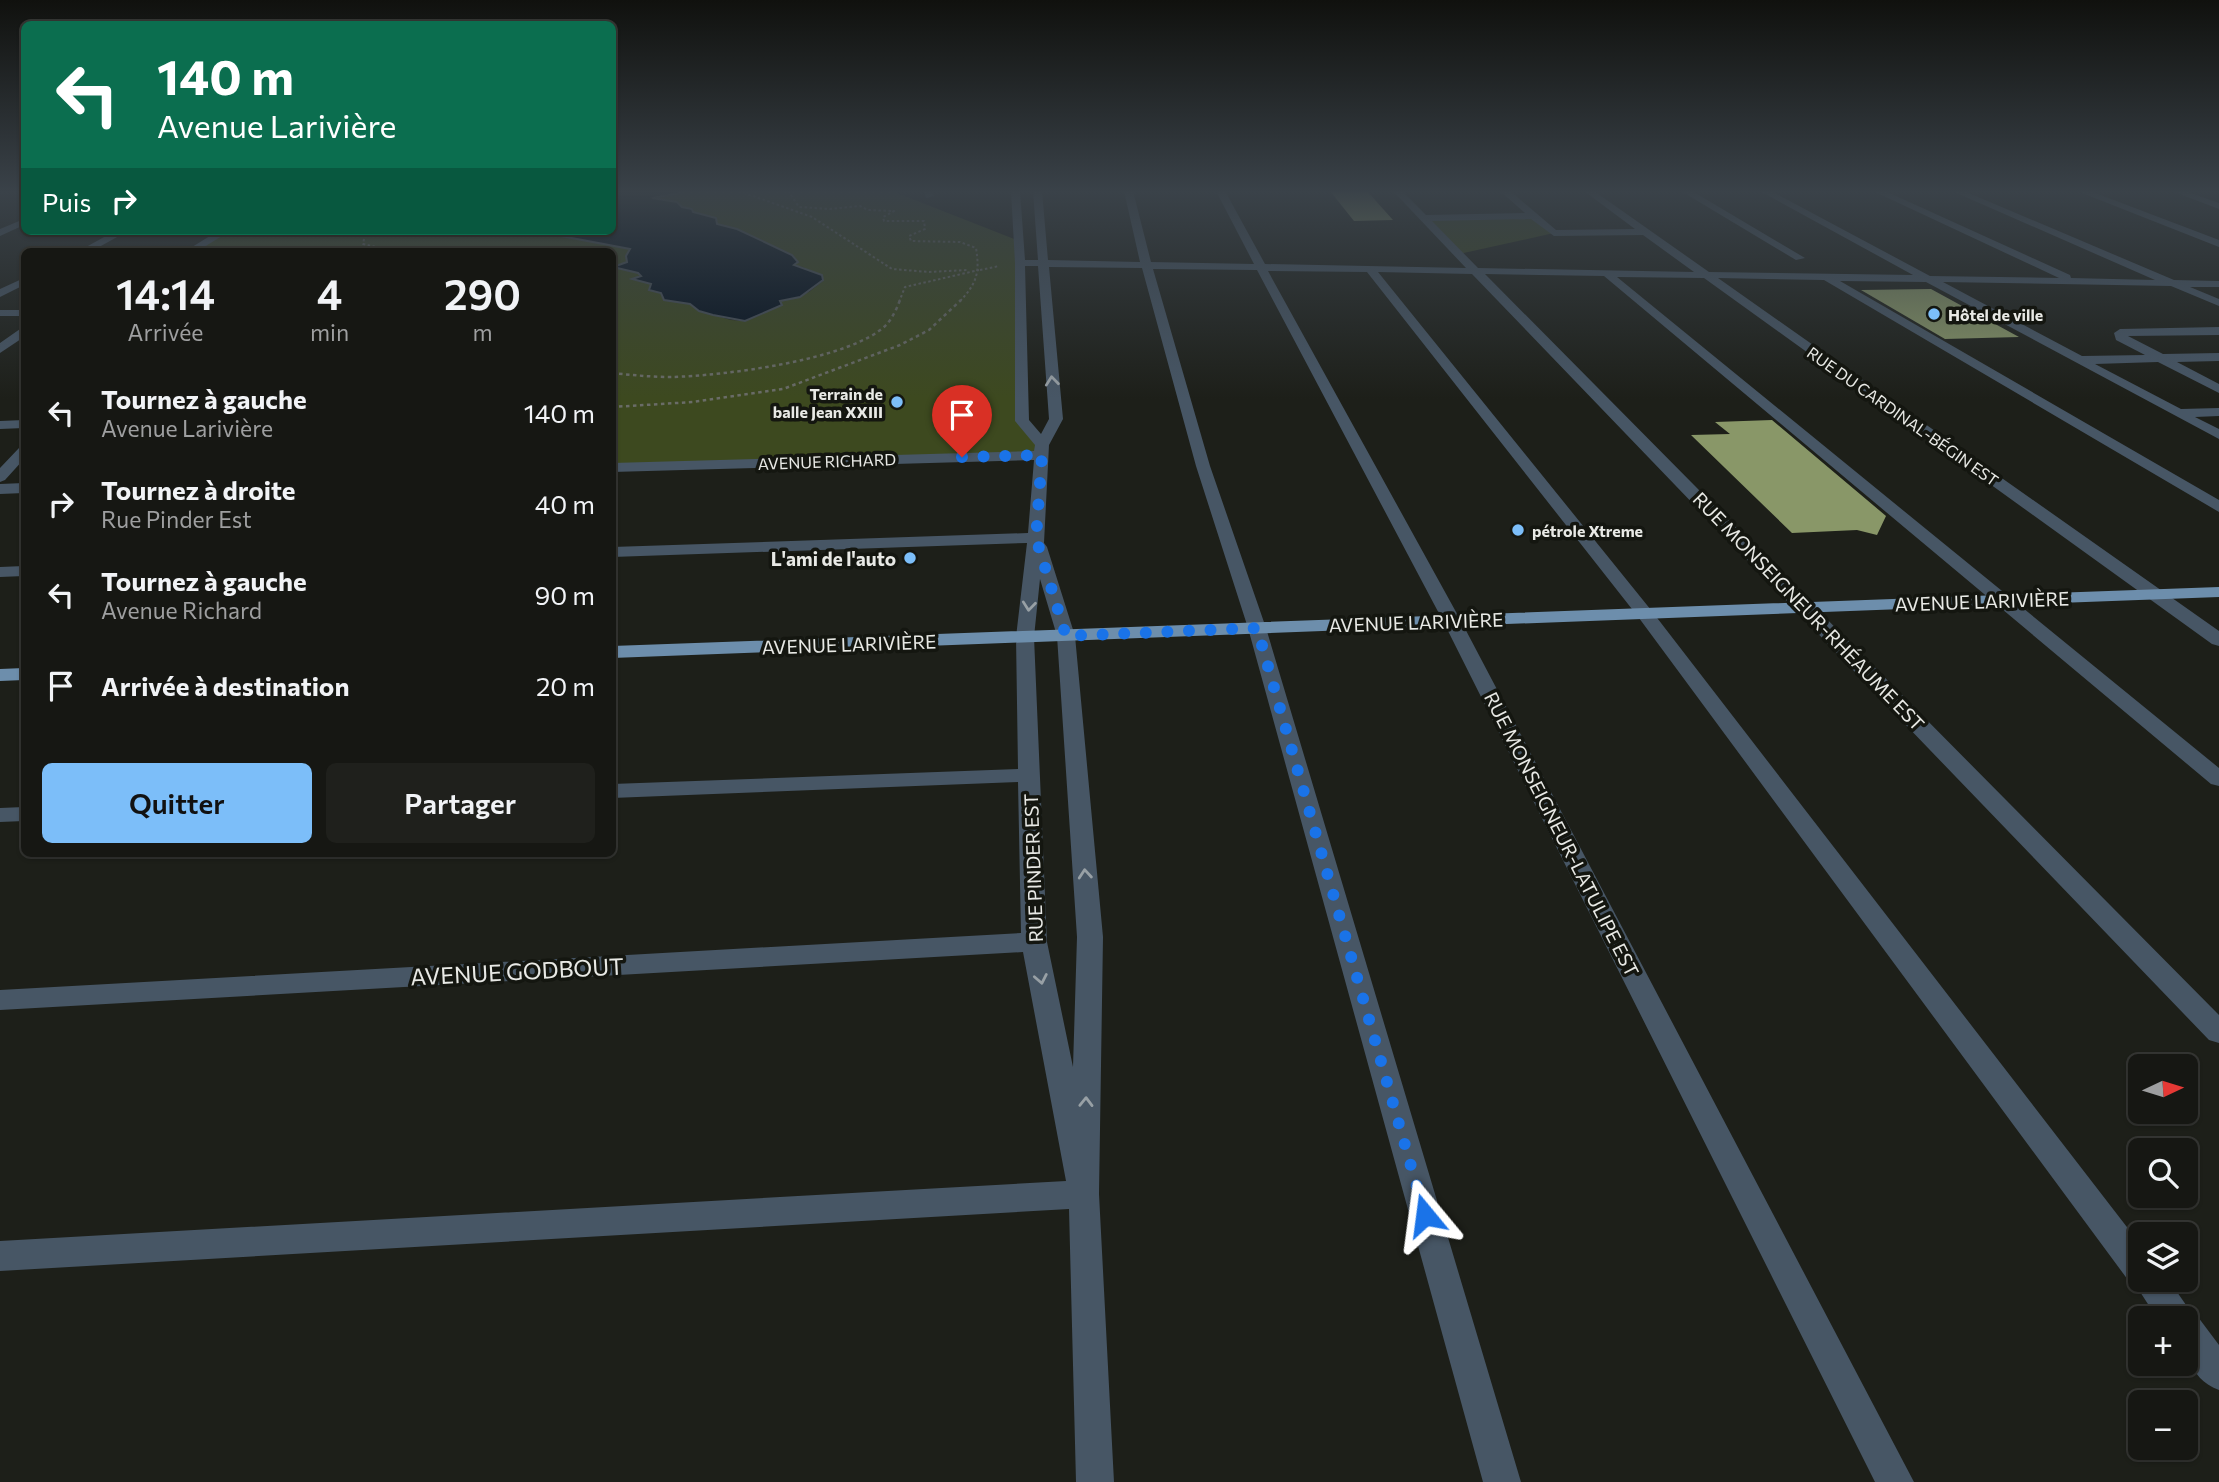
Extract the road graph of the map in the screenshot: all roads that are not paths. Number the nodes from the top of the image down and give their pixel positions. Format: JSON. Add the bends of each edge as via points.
{"nodes":[{"id":1,"x":1041,"y":260,"type":"edge"},
{"id":2,"x":1144,"y":260,"type":"edge"},
{"id":3,"x":1255,"y":260,"type":"edge"},
{"id":4,"x":1465,"y":260,"type":"edge"},
{"id":5,"x":1685,"y":260,"type":"edge"},
{"id":6,"x":1893,"y":260,"type":"edge"},
{"id":7,"x":2029,"y":260,"type":"edge"},
{"id":8,"x":2118,"y":260,"type":"edge"},
{"id":9,"x":1020,"y":263,"type":"joint"},
{"id":10,"x":1041,"y":264,"type":"junction"},
{"id":11,"x":1145,"y":265,"type":"junction"},
{"id":12,"x":1259,"y":267,"type":"junction"},
{"id":13,"x":1370,"y":269,"type":"junction"},
{"id":14,"x":1476,"y":271,"type":"junction"},
{"id":15,"x":1606,"y":273,"type":"junction"},
{"id":16,"x":1705,"y":275,"type":"junction"},
{"id":17,"x":1827,"y":277,"type":"junction"},
{"id":18,"x":1928,"y":279,"type":"junction"},
{"id":19,"x":2075,"y":281,"type":"junction"},
{"id":20,"x":21,"y":283,"type":"edge"},
{"id":21,"x":2172,"y":283,"type":"junction"},
{"id":22,"x":2219,"y":284,"type":"edge"},
{"id":23,"x":0,"y":294,"type":"edge"},
{"id":24,"x":2219,"y":303,"type":"edge"},
{"id":25,"x":0,"y":313,"type":"edge"},
{"id":26,"x":21,"y":313,"type":"edge"},
{"id":27,"x":2219,"y":331,"type":"edge"},
{"id":28,"x":21,"y":334,"type":"edge"},
{"id":29,"x":0,"y":349,"type":"edge"},
{"id":30,"x":2219,"y":357,"type":"edge"},
{"id":31,"x":2159,"y":358,"type":"junction"},
{"id":32,"x":2081,"y":360,"type":"junction"},
{"id":33,"x":2219,"y":389,"type":"edge"},
{"id":34,"x":2219,"y":412,"type":"edge"},
{"id":35,"x":2178,"y":413,"type":"junction"},
{"id":36,"x":21,"y":424,"type":"edge"},
{"id":37,"x":0,"y":425,"type":"edge"},
{"id":38,"x":2219,"y":435,"type":"edge"},
{"id":39,"x":1042,"y":450,"type":"junction"},
{"id":40,"x":21,"y":455,"type":"edge"},
{"id":41,"x":616,"y":468,"type":"edge"},
{"id":42,"x":0,"y":477,"type":"edge"},
{"id":43,"x":21,"y":488,"type":"edge"},
{"id":44,"x":0,"y":489,"type":"edge"},
{"id":45,"x":2219,"y":507,"type":"edge"},
{"id":46,"x":1036,"y":538,"type":"junction"},
{"id":47,"x":616,"y":552,"type":"edge"},
{"id":48,"x":21,"y":571,"type":"edge"},
{"id":49,"x":0,"y":572,"type":"edge"},
{"id":50,"x":2219,"y":592,"type":"edge"},
{"id":51,"x":2155,"y":595,"type":"junction"},
{"id":52,"x":2005,"y":600,"type":"junction"},
{"id":53,"x":1807,"y":608,"type":"junction"},
{"id":54,"x":1645,"y":614,"type":"junction"},
{"id":55,"x":1452,"y":621,"type":"junction"},
{"id":56,"x":1257,"y":628,"type":"junction"},
{"id":57,"x":1066,"y":636,"type":"junction"},
{"id":58,"x":1025,"y":637,"type":"junction"},
{"id":59,"x":2219,"y":640,"type":"edge"},
{"id":60,"x":616,"y":652,"type":"edge"},
{"id":61,"x":21,"y":674,"type":"edge"},
{"id":62,"x":0,"y":675,"type":"edge"},
{"id":63,"x":1029,"y":775,"type":"junction"},
{"id":64,"x":2219,"y":779,"type":"edge"},
{"id":65,"x":616,"y":791,"type":"edge"},
{"id":66,"x":21,"y":814,"type":"edge"},
{"id":67,"x":0,"y":815,"type":"edge"},
{"id":68,"x":1034,"y":942,"type":"junction"},
{"id":69,"x":0,"y":1000,"type":"edge"},
{"id":70,"x":2219,"y":1032,"type":"edge"},
{"id":71,"x":1084,"y":1194,"type":"junction"},
{"id":72,"x":2128,"y":1253,"type":"edge"},
{"id":73,"x":0,"y":1256,"type":"edge"},
{"id":74,"x":2198,"y":1345,"type":"edge"},
{"id":75,"x":2219,"y":1373,"type":"edge"},
{"id":76,"x":1095,"y":1482,"type":"edge"},
{"id":77,"x":1502,"y":1482,"type":"edge"},
{"id":78,"x":1895,"y":1482,"type":"edge"}],
"edges":[{"from":1,"to":10,"type":"street","name":"RUE PINDER EST"},
{"from":2,"to":11,"type":"street"},
{"from":3,"to":12,"type":"street","name":"RUE MONSEIGNEUR-LATULIPE EST"},
{"from":4,"to":14,"type":"street","name":"RUE MONSEIGNEUR-RHÉAUME EST"},
{"from":5,"to":16,"type":"street","name":"RUE DU CARDINAL-BÉGIN EST"},
{"from":6,"to":18,"type":"street"},
{"from":7,"to":19,"type":"street"},
{"from":8,"to":21,"type":"street"},
{"from":9,"to":10,"type":"street"},
{"from":9,"to":39,"type":"street","via":[[1022,421]]},
{"from":10,"to":11,"type":"street"},
{"from":39,"to":10,"type":"street","name":"RUE PINDER EST","one_way":true,"via":[[1056,419]]},
{"from":11,"to":12,"type":"street"},
{"from":11,"to":56,"type":"street","via":[[1220,523]]},
{"from":12,"to":13,"type":"street"},
{"from":12,"to":55,"type":"street","name":"RUE MONSEIGNEUR-LATULIPE EST"},
{"from":13,"to":14,"type":"street"},
{"from":13,"to":54,"type":"street"},
{"from":14,"to":15,"type":"street"},
{"from":14,"to":53,"type":"street","name":"RUE MONSEIGNEUR-RHÉAUME EST"},
{"from":15,"to":16,"type":"street"},
{"from":15,"to":52,"type":"street"},
{"from":16,"to":17,"type":"street"},
{"from":16,"to":51,"type":"street","name":"RUE DU CARDINAL-BÉGIN EST"},
{"from":17,"to":18,"type":"street"},
{"from":17,"to":45,"type":"street"},
{"from":18,"to":19,"type":"street"},
{"from":18,"to":32,"type":"street"},
{"from":19,"to":21,"type":"street"},
{"from":20,"to":23,"type":"street"},
{"from":21,"to":22,"type":"street"},
{"from":21,"to":24,"type":"street"},
{"from":25,"to":26,"type":"street"},
{"from":27,"to":31,"type":"street","via":[[2120,333]]},
{"from":28,"to":29,"type":"street"},
{"from":30,"to":31,"type":"street"},
{"from":31,"to":32,"type":"street"},
{"from":31,"to":33,"type":"street"},
{"from":32,"to":35,"type":"street"},
{"from":34,"to":35,"type":"street"},
{"from":35,"to":38,"type":"street"},
{"from":36,"to":37,"type":"street"},
{"from":39,"to":41,"type":"street","name":"AVENUE RICHARD"},
{"from":39,"to":46,"type":"street","name":"RUE PINDER EST"},
{"from":40,"to":42,"type":"street"},
{"from":43,"to":44,"type":"street"},
{"from":46,"to":47,"type":"street"},
{"from":46,"to":57,"type":"street","name":"RUE PINDER EST"},
{"from":46,"to":58,"type":"street","name":"RUE PINDER EST","one_way":true},
{"from":48,"to":49,"type":"street"},
{"from":50,"to":51,"type":"main road","name":"AVENUE LARIVIÈRE"},
{"from":51,"to":52,"type":"main road","name":"AVENUE LARIVIÈRE"},
{"from":51,"to":59,"type":"street","name":"RUE DU CARDINAL-BÉGIN EST"},
{"from":52,"to":53,"type":"main road","name":"AVENUE LARIVIÈRE"},
{"from":52,"to":64,"type":"street"},
{"from":53,"to":54,"type":"main road","name":"AVENUE LARIVIÈRE"},
{"from":53,"to":70,"type":"street","name":"RUE MONSEIGNEUR-RHÉAUME EST"},
{"from":54,"to":55,"type":"main road","name":"AVENUE LARIVIÈRE"},
{"from":54,"to":72,"type":"street"},
{"from":55,"to":56,"type":"main road","name":"AVENUE LARIVIÈRE"},
{"from":55,"to":78,"type":"street","name":"RUE MONSEIGNEUR-LATULIPE EST"},
{"from":56,"to":57,"type":"main road","name":"AVENUE LARIVIÈRE"},
{"from":56,"to":77,"type":"street"},
{"from":57,"to":58,"type":"main road","name":"AVENUE LARIVIÈRE"},
{"from":71,"to":57,"type":"street","name":"RUE PINDER EST","one_way":true,"via":[[1090,937]]},
{"from":58,"to":60,"type":"main road","name":"AVENUE LARIVIÈRE"},
{"from":58,"to":63,"type":"street","name":"RUE PINDER EST"},
{"from":61,"to":62,"type":"main road"},
{"from":63,"to":65,"type":"street"},
{"from":63,"to":68,"type":"street","name":"RUE PINDER EST"},
{"from":66,"to":67,"type":"street"},
{"from":68,"to":69,"type":"street","name":"AVENUE GODBOUT"},
{"from":68,"to":71,"type":"street","name":"RUE PINDER EST","one_way":true},
{"from":71,"to":73,"type":"street"},
{"from":71,"to":76,"type":"street","name":"RUE PINDER EST"},
{"from":74,"to":75,"type":"street"}]}
